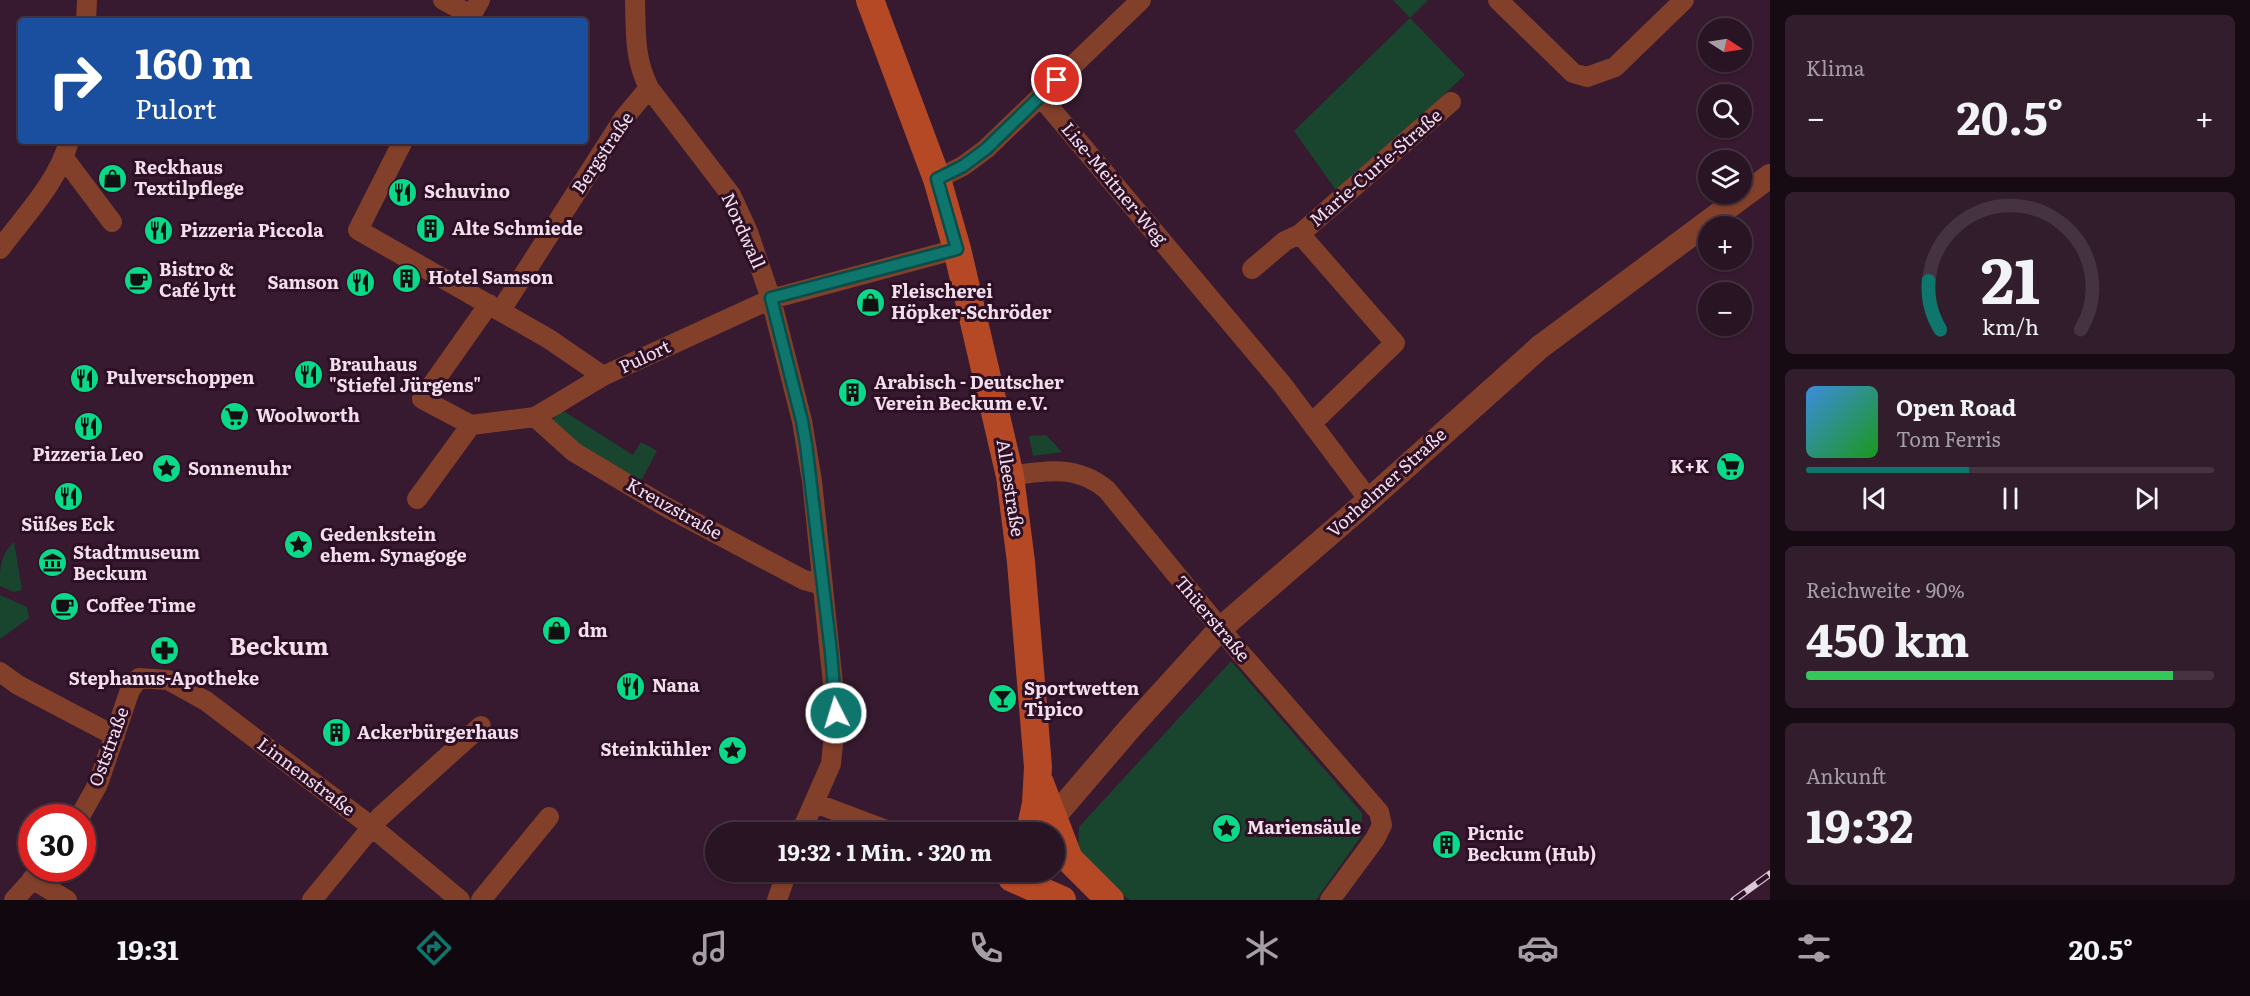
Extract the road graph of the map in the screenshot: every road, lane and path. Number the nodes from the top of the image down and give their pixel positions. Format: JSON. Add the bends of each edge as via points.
{"nodes":[{"id":1,"x":87,"y":0,"type":"edge"},
{"id":2,"x":443,"y":0,"type":"edge"},
{"id":3,"x":635,"y":0,"type":"edge"},
{"id":4,"x":870,"y":0,"type":"edge"},
{"id":5,"x":1141,"y":0,"type":"edge"},
{"id":6,"x":1498,"y":0,"type":"edge"},
{"id":7,"x":1684,"y":0,"type":"edge"},
{"id":8,"x":473,"y":12,"type":"edge"},
{"id":9,"x":86,"y":18,"type":"edge"},
{"id":10,"x":649,"y":88,"type":"junction"},
{"id":11,"x":1041,"y":96,"type":"junction"},
{"id":12,"x":1451,"y":102,"type":"dead end"},
{"id":13,"x":401,"y":144,"type":"edge"},
{"id":14,"x":67,"y":150,"type":"edge"},
{"id":15,"x":1770,"y":176,"type":"edge"},
{"id":16,"x":937,"y":179,"type":"junction"},
{"id":17,"x":112,"y":222,"type":"dead end"},
{"id":18,"x":1300,"y":234,"type":"junction"},
{"id":19,"x":0,"y":249,"type":"edge"},
{"id":20,"x":957,"y":249,"type":"junction"},
{"id":21,"x":1252,"y":269,"type":"dead end"},
{"id":22,"x":771,"y":298,"type":"junction"},
{"id":23,"x":495,"y":307,"type":"junction"},
{"id":24,"x":603,"y":376,"type":"junction"},
{"id":25,"x":535,"y":417,"type":"junction"},
{"id":26,"x":1312,"y":423,"type":"junction"},
{"id":27,"x":471,"y":425,"type":"junction"},
{"id":28,"x":1010,"y":476,"type":"junction"},
{"id":29,"x":417,"y":499,"type":"dead end"},
{"id":30,"x":1369,"y":500,"type":"junction"},
{"id":31,"x":823,"y":585,"type":"junction"},
{"id":32,"x":1220,"y":629,"type":"junction"},
{"id":33,"x":0,"y":672,"type":"edge"},
{"id":34,"x":139,"y":678,"type":"joint"},
{"id":35,"x":481,"y":726,"type":"dead end"},
{"id":36,"x":115,"y":736,"type":"junction"},
{"id":37,"x":815,"y":803,"type":"junction"},
{"id":38,"x":87,"y":804,"type":"edge"},
{"id":39,"x":549,"y":817,"type":"dead end"},
{"id":40,"x":806,"y":822,"type":"edge"},
{"id":41,"x":865,"y":822,"type":"edge"},
{"id":42,"x":1041,"y":822,"type":"edge"},
{"id":43,"x":1047,"y":822,"type":"edge"},
{"id":44,"x":372,"y":827,"type":"junction"},
{"id":45,"x":1065,"y":854,"type":"edge"},
{"id":46,"x":31,"y":882,"type":"edge"},
{"id":47,"x":47,"y":882,"type":"edge"},
{"id":48,"x":783,"y":882,"type":"edge"},
{"id":49,"x":1016,"y":882,"type":"edge"},
{"id":50,"x":14,"y":900,"type":"edge"},
{"id":51,"x":67,"y":900,"type":"edge"},
{"id":52,"x":312,"y":900,"type":"edge"},
{"id":53,"x":460,"y":900,"type":"edge"},
{"id":54,"x":481,"y":900,"type":"edge"},
{"id":55,"x":777,"y":900,"type":"edge"},
{"id":56,"x":1062,"y":900,"type":"edge"},
{"id":57,"x":1110,"y":900,"type":"edge"},
{"id":58,"x":1330,"y":900,"type":"edge"}],
"edges":[{"from":1,"to":9,"type":"street"},
{"from":2,"to":8,"type":"street"},
{"from":3,"to":10,"type":"street","name":"Nordwall","via":[[636,53]]},
{"from":4,"to":16,"type":"main road","name":"Alleestraße"},
{"from":5,"to":11,"type":"street"},
{"from":6,"to":7,"type":"street","via":[[1573,73],[1587,77],[1615,67]]},
{"from":10,"to":22,"type":"street","name":"Nordwall","via":[[731,195]]},
{"from":10,"to":23,"type":"street","name":"Bergstraße","via":[[624,118]]},
{"from":11,"to":16,"type":"street","via":[[986,149]]},
{"from":11,"to":26,"type":"street","name":"Lise-Meitner-Weg"},
{"from":12,"to":18,"type":"street","name":"Marie-Curie-Straße"},
{"from":13,"to":23,"type":"street","name":"Pulort","via":[[358,230]]},
{"from":14,"to":17,"type":"street"},
{"from":14,"to":19,"type":"street","via":[[49,184]]},
{"from":15,"to":30,"type":"street","name":"Vorhelmer Straße","via":[[1540,347]]},
{"from":16,"to":20,"type":"main road","name":"Alleestraße"},
{"from":18,"to":21,"type":"street","name":"Marie-Curie-Straße","via":[[1285,241]]},
{"from":18,"to":26,"type":"street","name":"Marie-Curie-Straße","via":[[1395,343]]},
{"from":20,"to":22,"type":"street","name":"Pulort"},
{"from":20,"to":28,"type":"main road","name":"Alleestraße"},
{"from":22,"to":24,"type":"street","name":"Pulort"},
{"from":22,"to":31,"type":"street","name":"Nordwall","via":[[802,421]]},
{"from":23,"to":24,"type":"street","name":"Pulort"},
{"from":23,"to":27,"type":"street","name":"Bergstraße","via":[[422,399]]},
{"from":24,"to":25,"type":"street"},
{"from":25,"to":27,"type":"street"},
{"from":25,"to":31,"type":"street","name":"Kreuzstraße","via":[[574,452],[647,495],[804,580]]},
{"from":26,"to":30,"type":"street"},
{"from":27,"to":29,"type":"street"},
{"from":28,"to":32,"type":"street","name":"Thüerstraße","via":[[1056,470],[1083,475],[1107,490]]},
{"from":28,"to":42,"type":"main road","name":"Alleestraße","via":[[1022,562],[1038,778],[1036,803]]},
{"from":30,"to":32,"type":"street","name":"Vorhelmer Straße"},
{"from":31,"to":37,"type":"street","name":"Nordwall","via":[[836,713],[831,764]]},
{"from":32,"to":43,"type":"street","name":"Vorhelmer Straße"},
{"from":32,"to":58,"type":"street","name":"Thüerstraße","via":[[1379,812],[1382,825],[1375,839]]},
{"from":33,"to":36,"type":"street","via":[[18,686]]},
{"from":34,"to":36,"type":"street","name":"Oststraße","via":[[130,690]]},
{"from":34,"to":44,"type":"street","name":"Linnenstraße","via":[[168,680],[206,701]]},
{"from":35,"to":44,"type":"street"},
{"from":36,"to":38,"type":"street","name":"Oststraße"},
{"from":37,"to":40,"type":"street","name":"Nordwall"},
{"from":37,"to":41,"type":"street"},
{"from":39,"to":54,"type":"street"},
{"from":44,"to":52,"type":"street"},
{"from":44,"to":53,"type":"street","name":"Linnenstraße"},
{"from":45,"to":57,"type":"main road"},
{"from":46,"to":50,"type":"street"},
{"from":47,"to":51,"type":"street"},
{"from":48,"to":55,"type":"street"},
{"from":49,"to":56,"type":"main road"}]}
